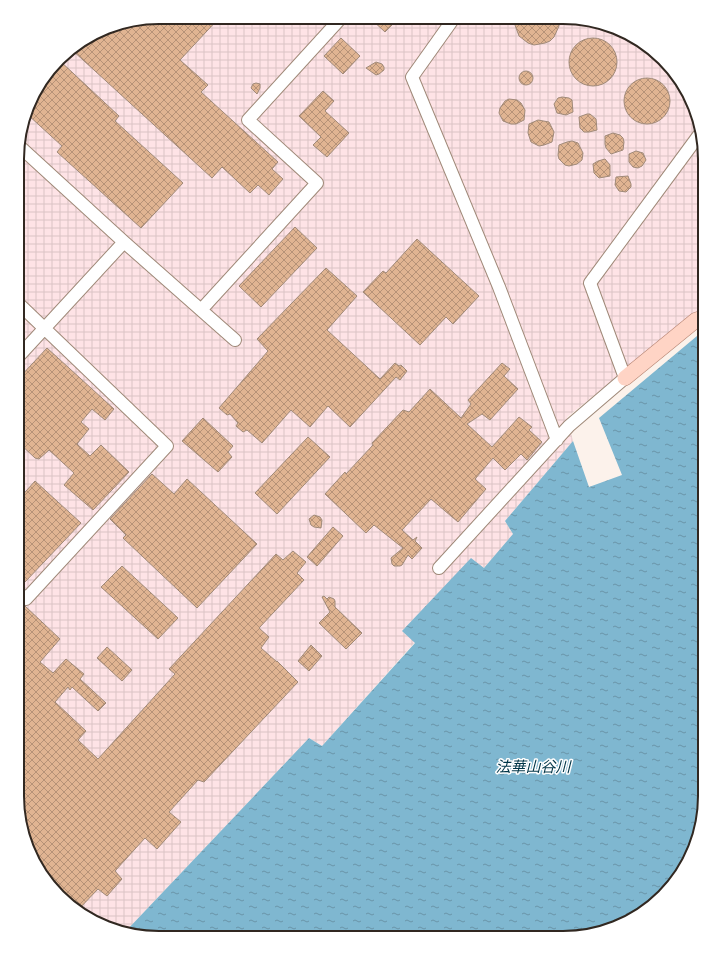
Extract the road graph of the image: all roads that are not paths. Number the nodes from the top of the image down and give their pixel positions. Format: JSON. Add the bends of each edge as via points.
{"nodes":[{"id":1,"x":336,"y":24,"type":"edge"},
{"id":2,"x":450,"y":24,"type":"edge"},
{"id":3,"x":697,"y":140,"type":"edge"},
{"id":4,"x":24,"y":151,"type":"edge"},
{"id":5,"x":124,"y":242,"type":"junction"},
{"id":6,"x":24,"y":309,"type":"edge"},
{"id":7,"x":201,"y":310,"type":"junction"},
{"id":8,"x":698,"y":319,"type":"edge"},
{"id":9,"x":44,"y":328,"type":"junction"},
{"id":10,"x":235,"y":340,"type":"dead end"},
{"id":11,"x":24,"y":350,"type":"edge"},
{"id":12,"x":625,"y":378,"type":"junction"},
{"id":13,"x":557,"y":440,"type":"junction"},
{"id":14,"x":439,"y":568,"type":"dead end"},
{"id":15,"x":24,"y":597,"type":"edge"}],
"edges":[{"from":1,"to":7,"type":"street","via":[[248,120],[317,183]]},
{"from":2,"to":13,"type":"street","via":[[412,77],[499,287]]},
{"from":3,"to":12,"type":"street","via":[[590,283]]},
{"from":4,"to":5,"type":"street"},
{"from":5,"to":7,"type":"street"},
{"from":5,"to":9,"type":"street"},
{"from":6,"to":9,"type":"street"},
{"from":7,"to":10,"type":"street"},
{"from":8,"to":12,"type":"main road"},
{"from":9,"to":11,"type":"street"},
{"from":9,"to":15,"type":"street","via":[[167,446],[26,599]]},
{"from":12,"to":13,"type":"street","via":[[568,426]]},
{"from":13,"to":14,"type":"street"}]}
